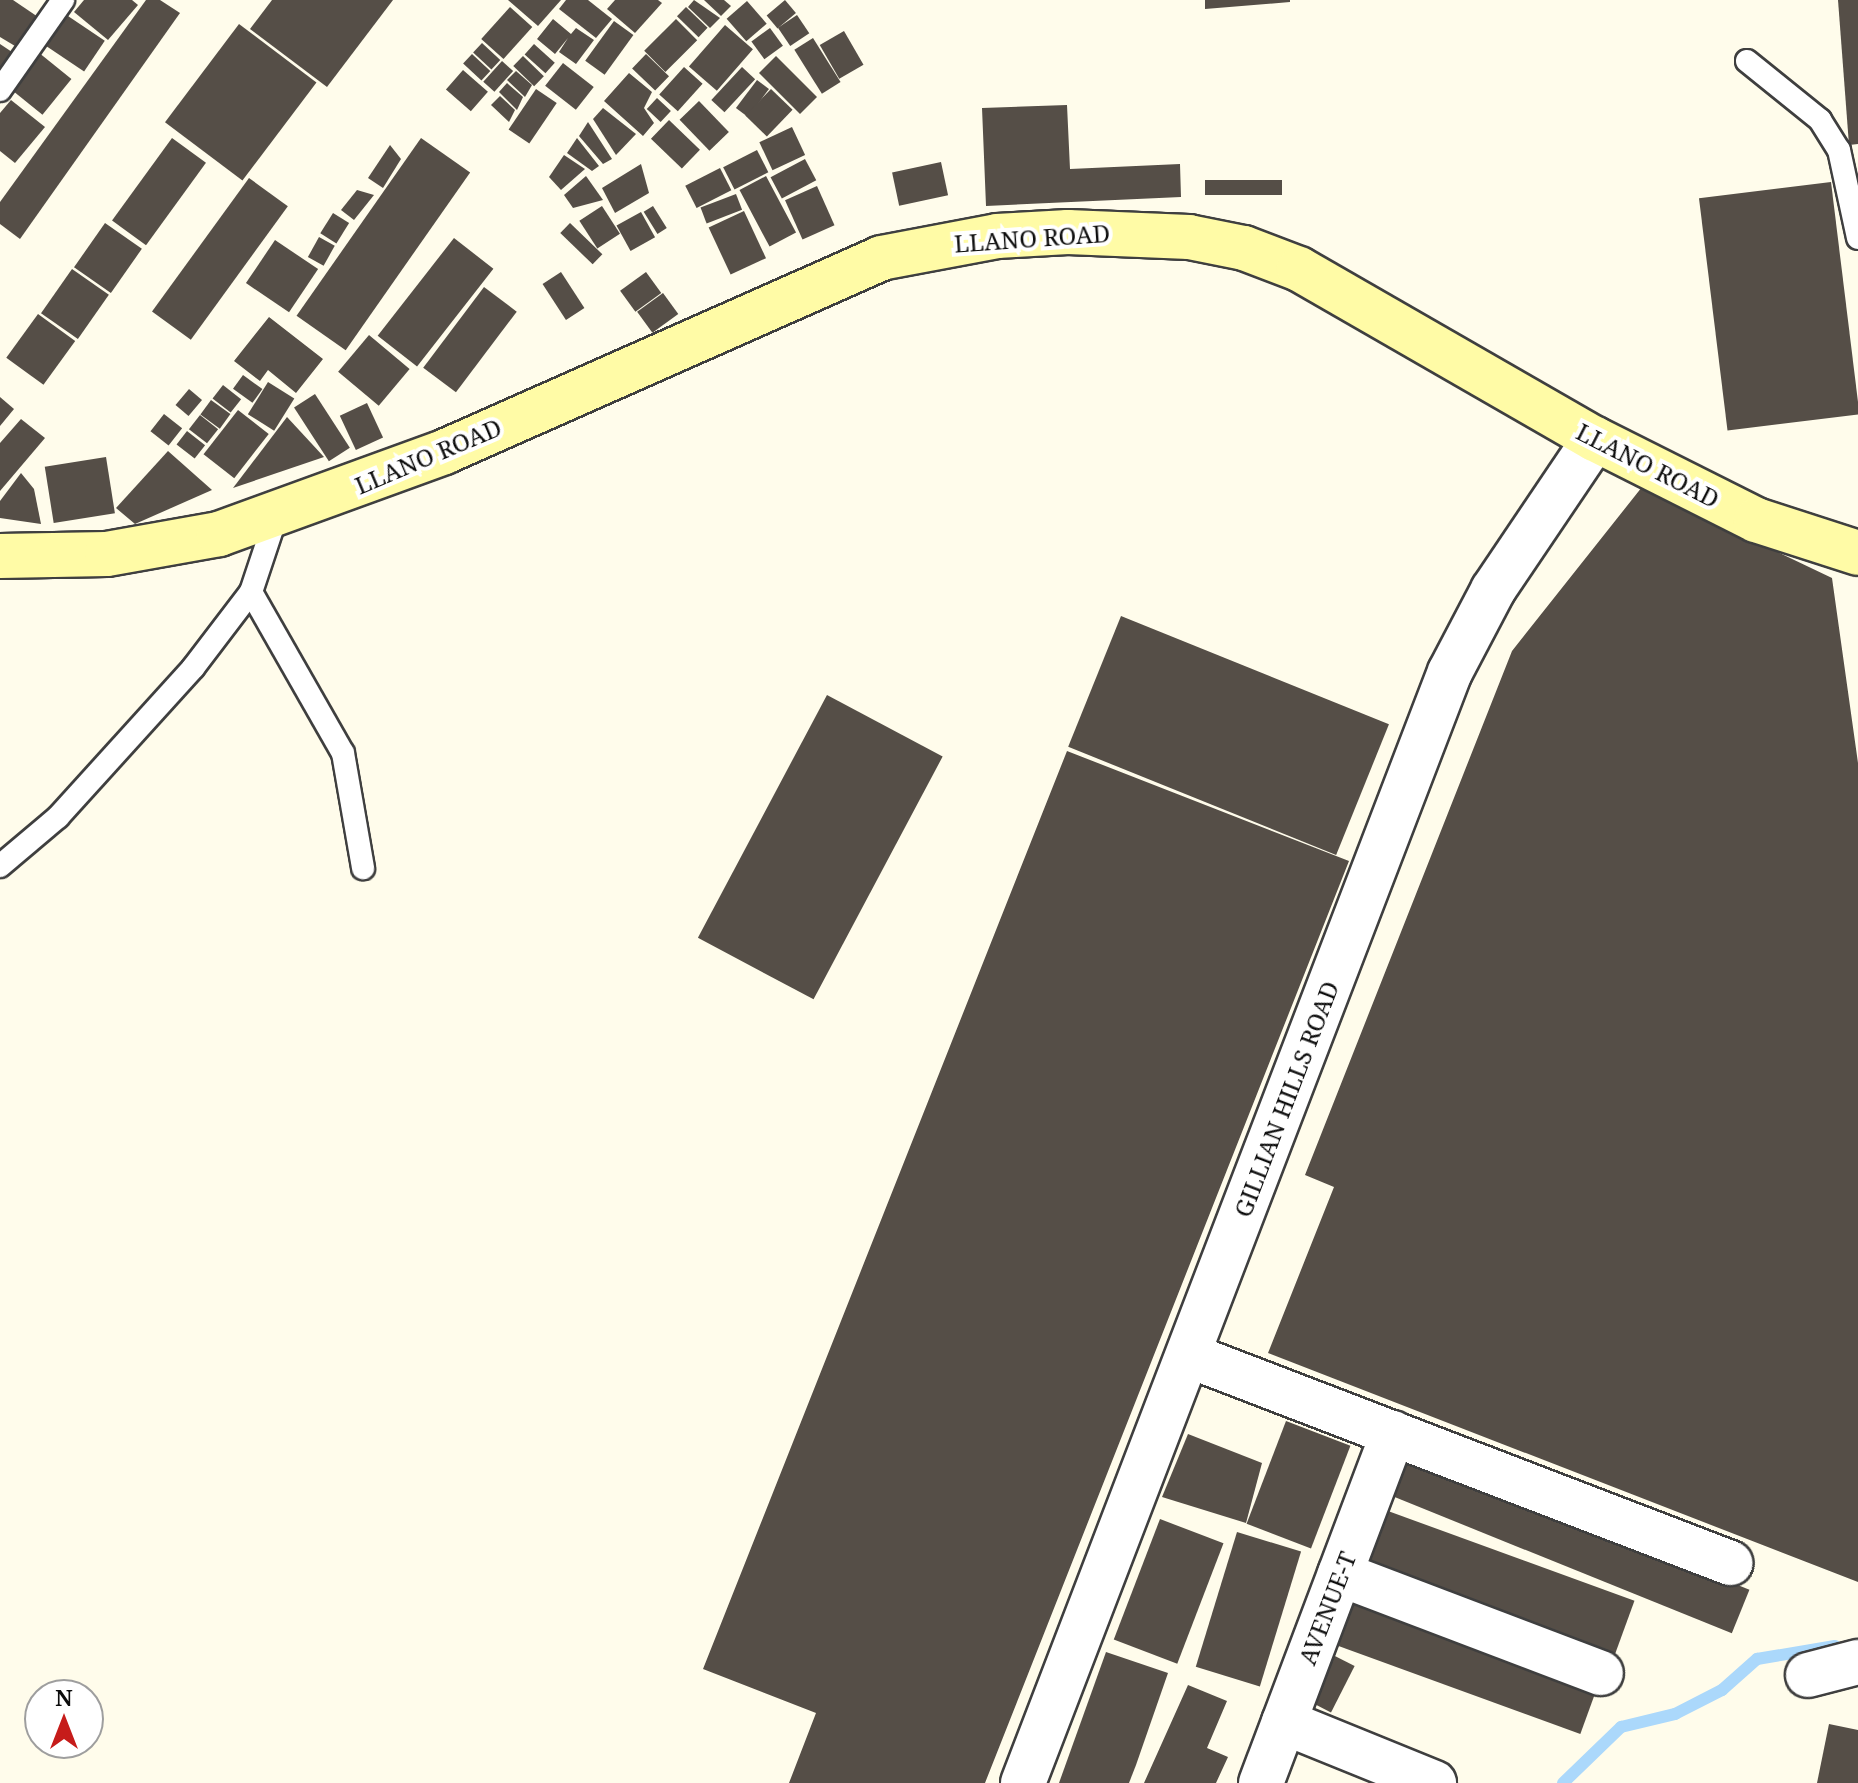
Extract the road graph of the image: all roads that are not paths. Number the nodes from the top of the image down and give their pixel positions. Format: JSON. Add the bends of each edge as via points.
{"nodes":[{"id":1,"x":63,"y":0,"type":"edge"},
{"id":2,"x":1747,"y":61,"type":"dead end"},
{"id":3,"x":0,"y":90,"type":"edge"},
{"id":4,"x":1858,"y":238,"type":"edge"},
{"id":5,"x":1595,"y":439,"type":"junction"},
{"id":6,"x":277,"y":514,"type":"junction"},
{"id":7,"x":1858,"y":553,"type":"edge"},
{"id":8,"x":0,"y":556,"type":"edge"},
{"id":9,"x":251,"y":592,"type":"junction"},
{"id":10,"x":0,"y":866,"type":"edge"},
{"id":11,"x":363,"y":868,"type":"dead end"},
{"id":12,"x":1188,"y":1355,"type":"junction"},
{"id":13,"x":1393,"y":1433,"type":"junction"},
{"id":14,"x":1730,"y":1563,"type":"dead end"},
{"id":15,"x":1340,"y":1574,"type":"junction"},
{"id":16,"x":1858,"y":1662,"type":"edge"},
{"id":17,"x":1601,"y":1673,"type":"dead end"},
{"id":18,"x":1808,"y":1675,"type":"dead end"},
{"id":19,"x":1284,"y":1722,"type":"junction"},
{"id":20,"x":1023,"y":1783,"type":"edge"},
{"id":21,"x":1261,"y":1783,"type":"edge"},
{"id":22,"x":1434,"y":1783,"type":"edge"}],
"edges":[{"from":1,"to":3,"type":"lane"},
{"from":2,"to":4,"type":"lane","via":[[1820,120],[1839,150]]},
{"from":5,"to":6,"type":"main road","name":"LLANO ROAD","via":[[1354,299],[1244,248],[1126,232],[997,236],[881,258],[821,279],[444,452]]},
{"from":5,"to":7,"type":"main road","name":"LLANO ROAD","via":[[1756,520]]},
{"from":5,"to":12,"type":"street","name":"GILLIAN HILLS ROAD","via":[[1493,590],[1450,672]]},
{"from":6,"to":8,"type":"main road","name":"LLANO ROAD","via":[[169,545],[48,560]]},
{"from":6,"to":9,"type":"lane"},
{"from":9,"to":10,"type":"lane","via":[[151,721],[58,817]]},
{"from":9,"to":11,"type":"lane","via":[[343,753]]},
{"from":12,"to":13,"type":"street"},
{"from":12,"to":20,"type":"street","name":"GILLIAN HILLS ROAD"},
{"from":13,"to":14,"type":"street"},
{"from":13,"to":15,"type":"street","name":"AVENUE-T"},
{"from":15,"to":17,"type":"street"},
{"from":15,"to":19,"type":"street","name":"AVENUE-T"},
{"from":16,"to":18,"type":"street"},
{"from":19,"to":21,"type":"street","name":"AVENUE-T"},
{"from":19,"to":22,"type":"street"}]}
